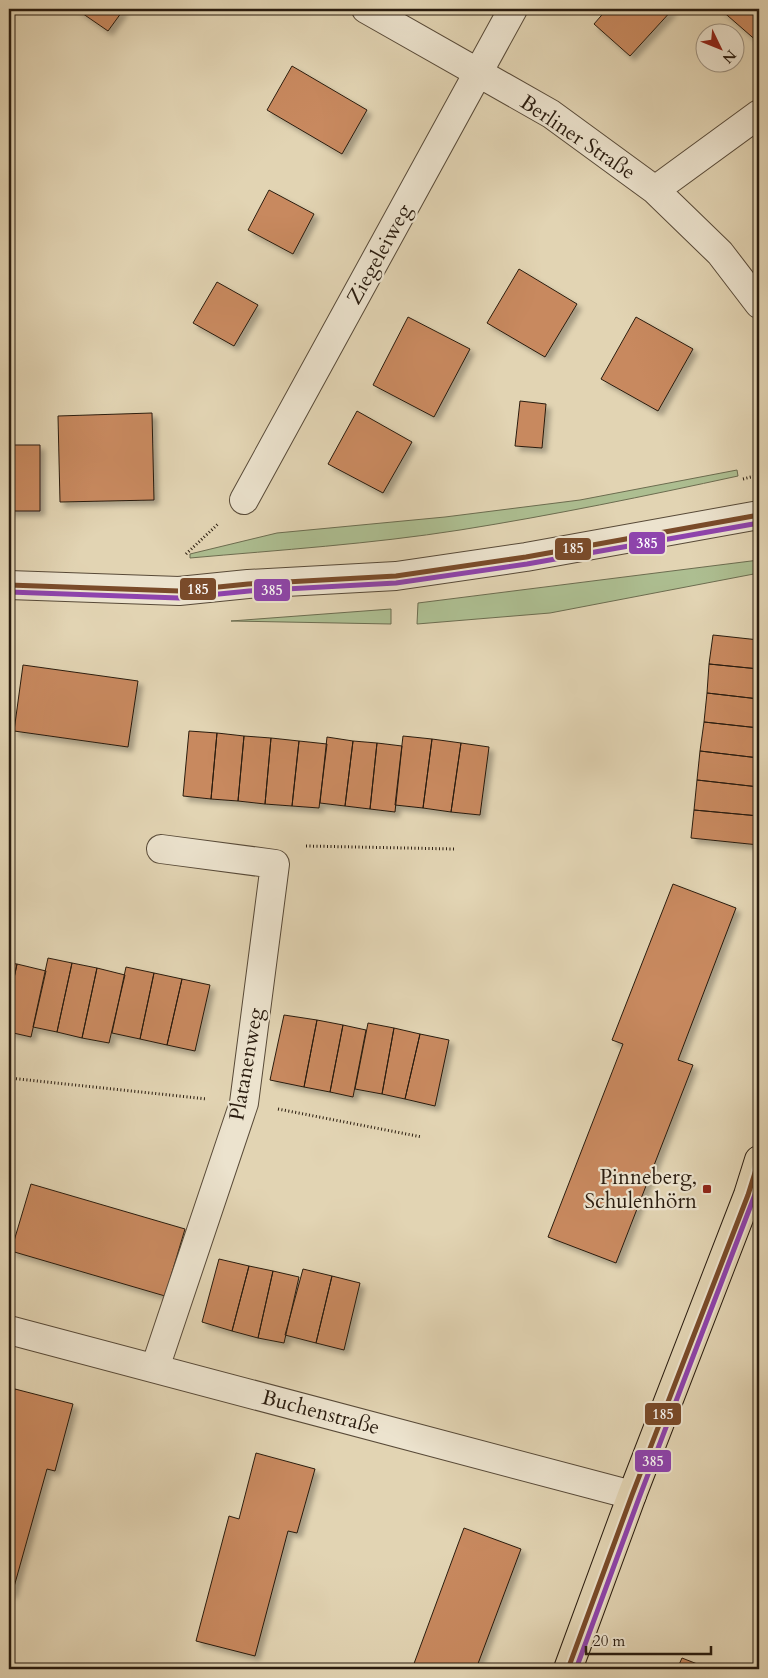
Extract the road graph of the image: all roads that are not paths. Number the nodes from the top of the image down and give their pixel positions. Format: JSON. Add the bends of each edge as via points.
{"nodes":[{"id":1,"x":366,"y":9,"type":"edge"},
{"id":2,"x":513,"y":9,"type":"edge"},
{"id":3,"x":477,"y":73,"type":"junction"},
{"id":4,"x":759,"y":114,"type":"edge"},
{"id":5,"x":655,"y":190,"type":"junction"},
{"id":6,"x":759,"y":304,"type":"edge"},
{"id":7,"x":244,"y":500,"type":"road end"},
{"id":8,"x":759,"y":515,"type":"edge"},
{"id":9,"x":9,"y":585,"type":"edge"},
{"id":10,"x":161,"y":849,"type":"dead end"},
{"id":11,"x":759,"y":1160,"type":"edge"},
{"id":12,"x":9,"y":1330,"type":"edge"},
{"id":13,"x":155,"y":1368,"type":"junction"},
{"id":14,"x":632,"y":1495,"type":"junction"},
{"id":15,"x":568,"y":1669,"type":"edge"}],
"edges":[{"from":1,"to":3,"type":"street","name":"Berliner Straße"},
{"from":2,"to":3,"type":"street","name":"Ziegeleiweg"},
{"from":3,"to":5,"type":"street","name":"Berliner Straße","via":[[551,114]]},
{"from":3,"to":7,"type":"street","name":"Ziegeleiweg"},
{"from":4,"to":5,"type":"street"},
{"from":5,"to":6,"type":"street","name":"Berliner Straße","via":[[720,253]]},
{"from":8,"to":9,"type":"street","via":[[526,557],[396,576],[178,591]]},
{"from":10,"to":13,"type":"street","name":"Platanenweg","via":[[276,864],[244,1103]]},
{"from":11,"to":14,"type":"main road"},
{"from":12,"to":13,"type":"street","name":"Buchenstraße"},
{"from":13,"to":14,"type":"street","name":"Buchenstraße"},
{"from":14,"to":15,"type":"main road"}]}
